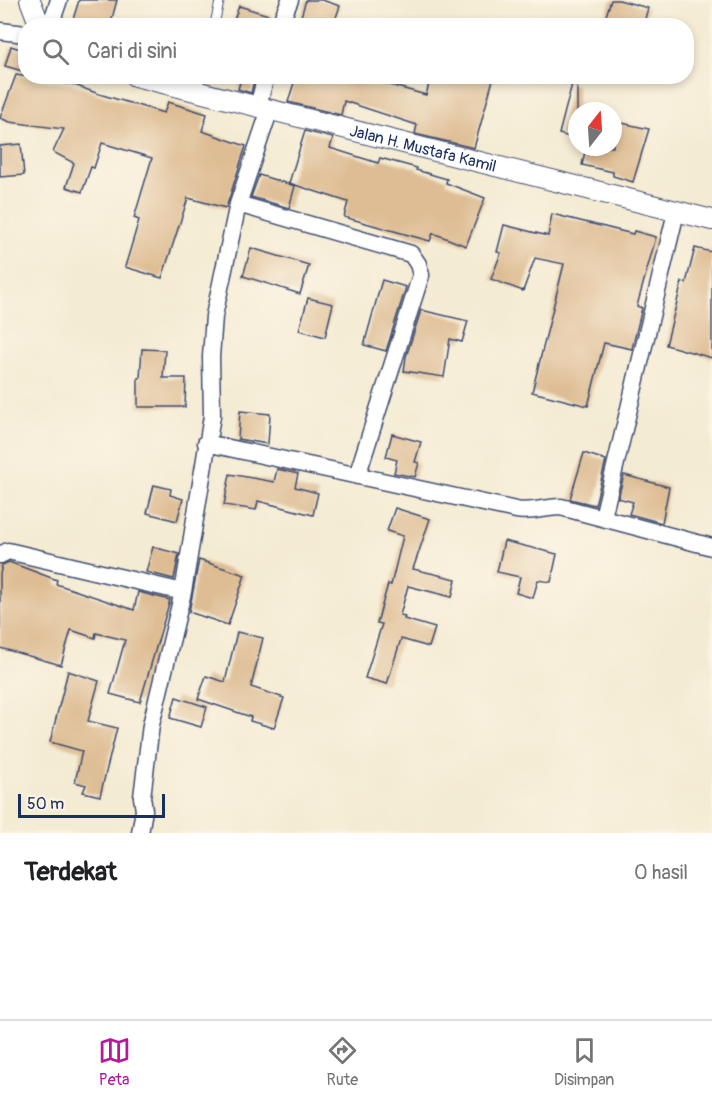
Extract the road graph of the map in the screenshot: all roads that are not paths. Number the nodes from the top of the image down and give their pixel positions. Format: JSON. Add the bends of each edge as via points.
{"nodes":[{"id":1,"x":30,"y":0,"type":"edge"},
{"id":2,"x":59,"y":0,"type":"edge"},
{"id":3,"x":220,"y":0,"type":"edge"},
{"id":4,"x":290,"y":0,"type":"edge"},
{"id":5,"x":37,"y":18,"type":"edge"},
{"id":6,"x":53,"y":18,"type":"edge"},
{"id":7,"x":216,"y":18,"type":"edge"},
{"id":8,"x":282,"y":18,"type":"edge"},
{"id":9,"x":0,"y":31,"type":"edge"},
{"id":10,"x":18,"y":33,"type":"edge"},
{"id":11,"x":266,"y":84,"type":"edge"},
{"id":12,"x":199,"y":85,"type":"edge"},
{"id":13,"x":264,"y":108,"type":"junction"},
{"id":14,"x":238,"y":204,"type":"junction"},
{"id":15,"x":676,"y":212,"type":"junction"},
{"id":16,"x":712,"y":220,"type":"edge"},
{"id":17,"x":206,"y":443,"type":"junction"},
{"id":18,"x":357,"y":476,"type":"junction"},
{"id":19,"x":603,"y":517,"type":"junction"},
{"id":20,"x":712,"y":547,"type":"edge"},
{"id":21,"x":0,"y":555,"type":"edge"},
{"id":22,"x":183,"y":592,"type":"junction"},
{"id":23,"x":140,"y":833,"type":"edge"}],
"edges":[{"from":1,"to":5,"type":"street"},
{"from":2,"to":6,"type":"street"},
{"from":3,"to":7,"type":"lane"},
{"from":4,"to":8,"type":"street"},
{"from":9,"to":10,"type":"street"},
{"from":11,"to":13,"type":"street"},
{"from":12,"to":13,"type":"street","name":"Jalan H. Mustafa Kamil"},
{"from":13,"to":14,"type":"street"},
{"from":13,"to":15,"type":"street","name":"Jalan H. Mustafa Kamil"},
{"from":14,"to":17,"type":"street","via":[[214,316],[212,416]]},
{"from":14,"to":18,"type":"street","via":[[411,254],[418,264],[421,275]]},
{"from":15,"to":16,"type":"street","name":"Jalan H. Mustafa Kamil"},
{"from":15,"to":19,"type":"street"},
{"from":17,"to":18,"type":"street"},
{"from":17,"to":22,"type":"street"},
{"from":18,"to":19,"type":"street","via":[[526,512],[561,507]]},
{"from":19,"to":20,"type":"street"},
{"from":21,"to":22,"type":"street","via":[[8,551]]},
{"from":22,"to":23,"type":"street","via":[[151,725]]}]}
